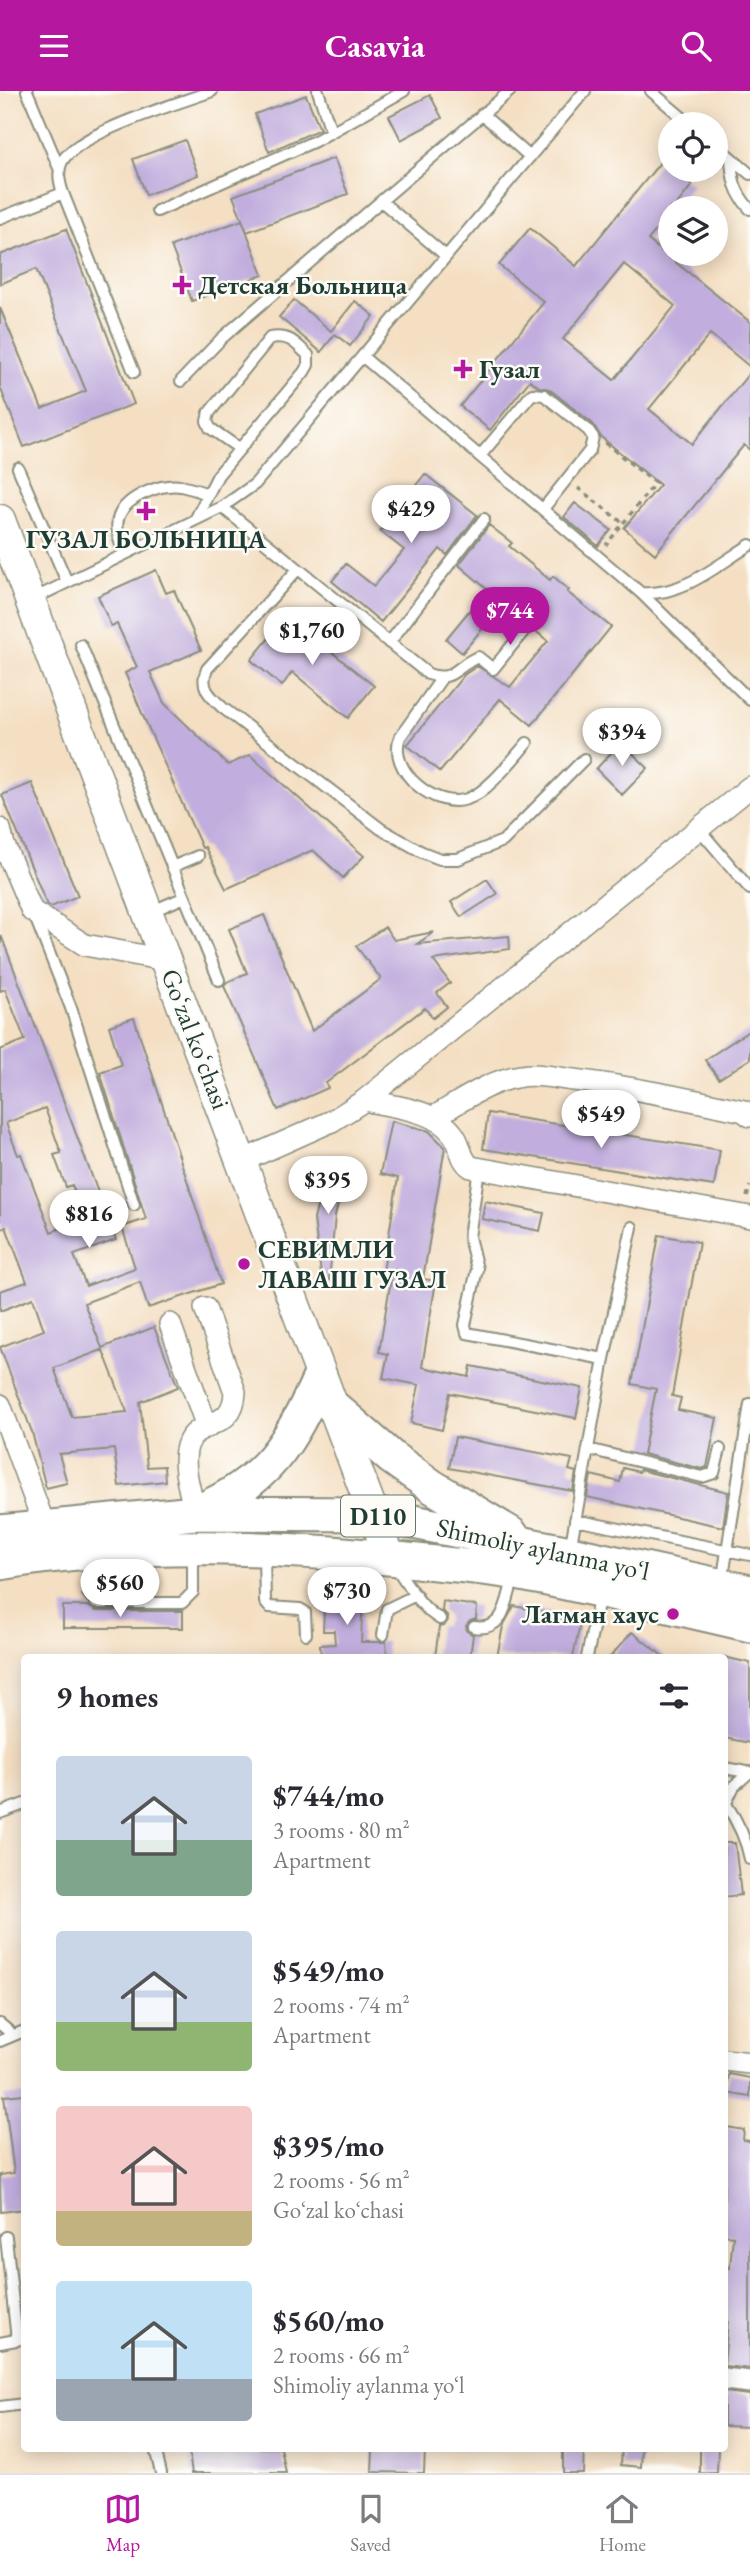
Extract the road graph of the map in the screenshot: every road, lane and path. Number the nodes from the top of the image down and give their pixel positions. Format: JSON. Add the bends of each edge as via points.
{"nodes":[{"id":1,"x":27,"y":91,"type":"edge"},
{"id":2,"x":212,"y":91,"type":"edge"},
{"id":3,"x":318,"y":91,"type":"edge"},
{"id":4,"x":404,"y":91,"type":"edge"},
{"id":5,"x":510,"y":91,"type":"edge"},
{"id":6,"x":586,"y":91,"type":"edge"},
{"id":7,"x":651,"y":91,"type":"edge"},
{"id":8,"x":676,"y":112,"type":"edge"},
{"id":9,"x":482,"y":114,"type":"junction"},
{"id":10,"x":331,"y":131,"type":"junction"},
{"id":11,"x":728,"y":155,"type":"edge"},
{"id":12,"x":530,"y":157,"type":"junction"},
{"id":13,"x":731,"y":158,"type":"junction"},
{"id":14,"x":59,"y":168,"type":"junction"},
{"id":15,"x":750,"y":174,"type":"edge"},
{"id":16,"x":63,"y":193,"type":"junction"},
{"id":17,"x":381,"y":201,"type":"junction"},
{"id":18,"x":750,"y":209,"type":"edge"},
{"id":19,"x":157,"y":211,"type":"dead end"},
{"id":20,"x":0,"y":218,"type":"edge"},
{"id":21,"x":446,"y":256,"type":"junction"},
{"id":22,"x":363,"y":357,"type":"junction"},
{"id":23,"x":134,"y":372,"type":"dead end"},
{"id":24,"x":181,"y":381,"type":"dead end"},
{"id":25,"x":593,"y":443,"type":"junction"},
{"id":26,"x":240,"y":449,"type":"junction"},
{"id":27,"x":480,"y":456,"type":"junction"},
{"id":28,"x":18,"y":468,"type":"dead end"},
{"id":29,"x":567,"y":479,"type":"junction"},
{"id":30,"x":208,"y":494,"type":"junction"},
{"id":31,"x":222,"y":507,"type":"junction"},
{"id":32,"x":543,"y":509,"type":"junction"},
{"id":33,"x":484,"y":519,"type":"dead end"},
{"id":34,"x":0,"y":520,"type":"edge"},
{"id":35,"x":195,"y":520,"type":"junction"},
{"id":36,"x":623,"y":523,"type":"junction"},
{"id":37,"x":750,"y":545,"type":"edge"},
{"id":38,"x":123,"y":554,"type":"junction"},
{"id":39,"x":598,"y":554,"type":"junction"},
{"id":40,"x":298,"y":569,"type":"junction"},
{"id":41,"x":66,"y":582,"type":"junction"},
{"id":42,"x":641,"y":593,"type":"junction"},
{"id":43,"x":31,"y":600,"type":"junction"},
{"id":44,"x":527,"y":627,"type":"dead end"},
{"id":45,"x":389,"y":643,"type":"junction"},
{"id":46,"x":81,"y":645,"type":"dead end"},
{"id":47,"x":441,"y":679,"type":"junction"},
{"id":48,"x":750,"y":700,"type":"edge"},
{"id":49,"x":527,"y":743,"type":"dead end"},
{"id":50,"x":584,"y":759,"type":"dead end"},
{"id":51,"x":750,"y":787,"type":"edge"},
{"id":52,"x":699,"y":829,"type":"junction"},
{"id":53,"x":1,"y":840,"type":"edge"},
{"id":54,"x":198,"y":856,"type":"dead end"},
{"id":55,"x":172,"y":867,"type":"junction"},
{"id":56,"x":750,"y":889,"type":"edge"},
{"id":57,"x":185,"y":897,"type":"junction"},
{"id":58,"x":32,"y":911,"type":"junction"},
{"id":59,"x":148,"y":913,"type":"junction"},
{"id":60,"x":165,"y":960,"type":"junction"},
{"id":61,"x":219,"y":980,"type":"dead end"},
{"id":62,"x":365,"y":1100,"type":"junction"},
{"id":63,"x":750,"y":1116,"type":"edge"},
{"id":64,"x":434,"y":1117,"type":"junction"},
{"id":65,"x":242,"y":1161,"type":"junction"},
{"id":66,"x":479,"y":1169,"type":"junction"},
{"id":67,"x":134,"y":1205,"type":"dead end"},
{"id":68,"x":750,"y":1217,"type":"edge"},
{"id":69,"x":632,"y":1227,"type":"dead end"},
{"id":70,"x":205,"y":1308,"type":"dead end"},
{"id":71,"x":170,"y":1324,"type":"dead end"},
{"id":72,"x":604,"y":1359,"type":"junction"},
{"id":73,"x":325,"y":1391,"type":"junction"},
{"id":74,"x":750,"y":1404,"type":"edge"},
{"id":75,"x":0,"y":1405,"type":"edge"},
{"id":76,"x":207,"y":1427,"type":"junction"},
{"id":77,"x":588,"y":1449,"type":"junction"},
{"id":78,"x":720,"y":1449,"type":"dead end"},
{"id":79,"x":195,"y":1513,"type":"junction"},
{"id":80,"x":373,"y":1514,"type":"junction"},
{"id":81,"x":575,"y":1520,"type":"junction"},
{"id":82,"x":45,"y":1527,"type":"junction"},
{"id":83,"x":0,"y":1532,"type":"edge"},
{"id":84,"x":264,"y":1548,"type":"junction"},
{"id":85,"x":193,"y":1549,"type":"junction"},
{"id":86,"x":727,"y":1550,"type":"junction"},
{"id":87,"x":88,"y":1553,"type":"junction"},
{"id":88,"x":570,"y":1553,"type":"junction"},
{"id":89,"x":750,"y":1555,"type":"edge"},
{"id":90,"x":390,"y":1558,"type":"junction"},
{"id":91,"x":520,"y":1558,"type":"junction"},
{"id":92,"x":0,"y":1563,"type":"edge"},
{"id":93,"x":736,"y":1589,"type":"edge"},
{"id":94,"x":601,"y":1591,"type":"junction"},
{"id":95,"x":416,"y":1595,"type":"junction"},
{"id":96,"x":440,"y":1619,"type":"dead end"},
{"id":97,"x":750,"y":1625,"type":"edge"},
{"id":98,"x":474,"y":1627,"type":"dead end"},
{"id":99,"x":306,"y":1634,"type":"dead end"},
{"id":100,"x":383,"y":1635,"type":"dead end"},
{"id":101,"x":588,"y":1654,"type":"edge"},
{"id":102,"x":728,"y":1769,"type":"edge"},
{"id":103,"x":749,"y":1772,"type":"edge"},
{"id":104,"x":728,"y":1799,"type":"edge"},
{"id":105,"x":21,"y":1805,"type":"edge"},
{"id":106,"x":728,"y":1811,"type":"edge"},
{"id":107,"x":0,"y":1813,"type":"edge"},
{"id":108,"x":750,"y":1859,"type":"edge"},
{"id":109,"x":0,"y":2024,"type":"edge"},
{"id":110,"x":21,"y":2032,"type":"edge"},
{"id":111,"x":12,"y":2034,"type":"junction"},
{"id":112,"x":0,"y":2041,"type":"edge"},
{"id":113,"x":728,"y":2060,"type":"edge"},
{"id":114,"x":750,"y":2063,"type":"edge"},
{"id":115,"x":6,"y":2237,"type":"dead end"},
{"id":116,"x":21,"y":2339,"type":"edge"},
{"id":117,"x":0,"y":2343,"type":"edge"},
{"id":118,"x":728,"y":2379,"type":"edge"},
{"id":119,"x":750,"y":2382,"type":"edge"},
{"id":120,"x":21,"y":2404,"type":"edge"},
{"id":121,"x":0,"y":2407,"type":"edge"},
{"id":122,"x":156,"y":2452,"type":"edge"},
{"id":123,"x":161,"y":2473,"type":"edge"}],
"edges":[{"from":1,"to":14,"type":"lane"},
{"from":2,"to":14,"type":"lane","via":[[100,133],[67,154]]},
{"from":3,"to":10,"type":"lane"},
{"from":4,"to":10,"type":"lane"},
{"from":5,"to":9,"type":"lane"},
{"from":6,"to":12,"type":"lane"},
{"from":7,"to":8,"type":"lane"},
{"from":9,"to":12,"type":"lane"},
{"from":9,"to":17,"type":"lane"},
{"from":10,"to":19,"type":"lane"},
{"from":11,"to":13,"type":"lane"},
{"from":12,"to":21,"type":"lane"},
{"from":13,"to":15,"type":"lane"},
{"from":13,"to":18,"type":"lane","via":[[736,191]]},
{"from":14,"to":16,"type":"lane"},
{"from":16,"to":20,"type":"lane"},
{"from":16,"to":23,"type":"lane"},
{"from":17,"to":21,"type":"lane"},
{"from":17,"to":24,"type":"lane","via":[[232,329]]},
{"from":21,"to":22,"type":"lane"},
{"from":22,"to":27,"type":"lane"},
{"from":22,"to":31,"type":"lane","via":[[255,484]]},
{"from":25,"to":27,"type":"lane","via":[[588,431],[544,395],[532,394]]},
{"from":25,"to":29,"type":"lane"},
{"from":25,"to":36,"type":"path","via":[[605,443],[655,483]]},
{"from":26,"to":26,"type":"lane","via":[[308,365],[307,355],[292,340],[270,338],[209,413],[211,428]]},
{"from":26,"to":30,"type":"lane"},
{"from":27,"to":32,"type":"lane"},
{"from":28,"to":41,"type":"lane"},
{"from":29,"to":32,"type":"lane"},
{"from":29,"to":36,"type":"path"},
{"from":30,"to":35,"type":"lane"},
{"from":30,"to":38,"type":"lane","via":[[179,486],[155,489],[129,503],[119,516]]},
{"from":31,"to":35,"type":"lane"},
{"from":31,"to":40,"type":"lane"},
{"from":32,"to":39,"type":"lane"},
{"from":33,"to":45,"type":"lane"},
{"from":34,"to":43,"type":"main road","name":"Goʻzal koʻchasi"},
{"from":35,"to":38,"type":"lane"},
{"from":36,"to":39,"type":"path"},
{"from":37,"to":42,"type":"lane","via":[[680,588]]},
{"from":38,"to":41,"type":"lane"},
{"from":39,"to":42,"type":"lane"},
{"from":40,"to":45,"type":"lane"},
{"from":40,"to":50,"type":"lane","via":[[207,669],[203,684],[223,708],[381,829],[440,859],[480,852],[503,841]]},
{"from":41,"to":43,"type":"lane"},
{"from":42,"to":48,"type":"lane"},
{"from":43,"to":59,"type":"main road","name":"Goʻzal koʻchasi"},
{"from":44,"to":47,"type":"lane","via":[[493,669],[478,657]]},
{"from":45,"to":47,"type":"lane"},
{"from":46,"to":55,"type":"lane"},
{"from":47,"to":49,"type":"lane","via":[[396,748],[401,767],[411,780],[444,799],[469,799]]},
{"from":51,"to":52,"type":"street"},
{"from":52,"to":56,"type":"lane"},
{"from":52,"to":62,"type":"street"},
{"from":53,"to":58,"type":"street"},
{"from":54,"to":55,"type":"lane"},
{"from":55,"to":57,"type":"lane"},
{"from":57,"to":59,"type":"lane"},
{"from":57,"to":61,"type":"lane"},
{"from":58,"to":60,"type":"street","via":[[85,945]]},
{"from":58,"to":67,"type":"lane","via":[[72,1008]]},
{"from":59,"to":60,"type":"main road","name":"Goʻzal koʻchasi"},
{"from":60,"to":65,"type":"main road","name":"Goʻzal koʻchasi"},
{"from":62,"to":64,"type":"street"},
{"from":62,"to":65,"type":"street","via":[[332,1121]]},
{"from":63,"to":64,"type":"street","via":[[686,1098],[536,1075],[503,1081]]},
{"from":64,"to":66,"type":"street","via":[[456,1137],[464,1163]]},
{"from":65,"to":73,"type":"main road","name":"Goʻzal koʻchasi"},
{"from":66,"to":68,"type":"street"},
{"from":66,"to":72,"type":"lane","via":[[469,1237],[477,1269],[467,1333]]},
{"from":69,"to":72,"type":"lane"},
{"from":70,"to":76,"type":"street","via":[[235,1392],[228,1417]]},
{"from":71,"to":76,"type":"street"},
{"from":72,"to":77,"type":"lane"},
{"from":73,"to":79,"type":"main road","via":[[269,1465],[226,1500]]},
{"from":73,"to":80,"type":"main road","name":"Goʻzal koʻchasi"},
{"from":73,"to":91,"type":"main road","via":[[392,1458]]},
{"from":74,"to":86,"type":"lane"},
{"from":75,"to":82,"type":"street"},
{"from":76,"to":79,"type":"street","via":[[197,1430],[186,1448]]},
{"from":77,"to":78,"type":"lane","via":[[702,1477],[714,1473]]},
{"from":77,"to":81,"type":"lane"},
{"from":79,"to":80,"type":"main road","name":"Shimoliy aylanma yoʻl","number":"D110"},
{"from":79,"to":82,"type":"main road","name":"Shimoliy aylanma yoʻl","number":"D110"},
{"from":80,"to":90,"type":"main road","name":"Goʻzal koʻchasi"},
{"from":80,"to":91,"type":"main road","name":"Shimoliy aylanma yoʻl","number":"D110"},
{"from":81,"to":86,"type":"lane"},
{"from":81,"to":88,"type":"lane"},
{"from":82,"to":83,"type":"main road","name":"Shimoliy aylanma yoʻl","number":"D110"},
{"from":84,"to":85,"type":"main road","name":"Shimoliy aylanma yoʻl","number":"D110"},
{"from":84,"to":90,"type":"main road","name":"Shimoliy aylanma yoʻl","number":"D110"},
{"from":84,"to":99,"type":"lane","via":[[265,1602],[270,1607],[305,1612]]},
{"from":85,"to":87,"type":"main road","name":"Shimoliy aylanma yoʻl","number":"D110"},
{"from":85,"to":87,"type":"lane","via":[[193,1592],[182,1603],[96,1603],[89,1593]]},
{"from":86,"to":89,"type":"lane"},
{"from":86,"to":93,"type":"lane"},
{"from":87,"to":92,"type":"main road","name":"Shimoliy aylanma yoʻl","number":"D110"},
{"from":88,"to":91,"type":"main road","name":"Shimoliy aylanma yoʻl","number":"D110"},
{"from":88,"to":93,"type":"main road","name":"Shimoliy aylanma yoʻl","number":"D110"},
{"from":90,"to":91,"type":"main road","name":"Shimoliy aylanma yoʻl","number":"D110"},
{"from":90,"to":95,"type":"lane"},
{"from":91,"to":94,"type":"main road","name":"Shimoliy aylanma yoʻl","number":"D110"},
{"from":91,"to":98,"type":"lane","via":[[501,1618],[486,1629]]},
{"from":94,"to":97,"type":"main road","name":"Shimoliy aylanma yoʻl","number":"D110"},
{"from":94,"to":101,"type":"lane"},
{"from":95,"to":96,"type":"lane"},
{"from":95,"to":100,"type":"lane","via":[[387,1609]]},
{"from":102,"to":103,"type":"lane"},
{"from":103,"to":104,"type":"lane"},
{"from":105,"to":107,"type":"lane"},
{"from":106,"to":108,"type":"lane","via":[[742,1832]]},
{"from":109,"to":111,"type":"lane"},
{"from":110,"to":111,"type":"lane"},
{"from":111,"to":112,"type":"lane"},
{"from":113,"to":114,"type":"street"},
{"from":115,"to":116,"type":"lane"},
{"from":116,"to":117,"type":"lane"},
{"from":118,"to":119,"type":"street"},
{"from":120,"to":121,"type":"lane"},
{"from":122,"to":123,"type":"lane"}]}
